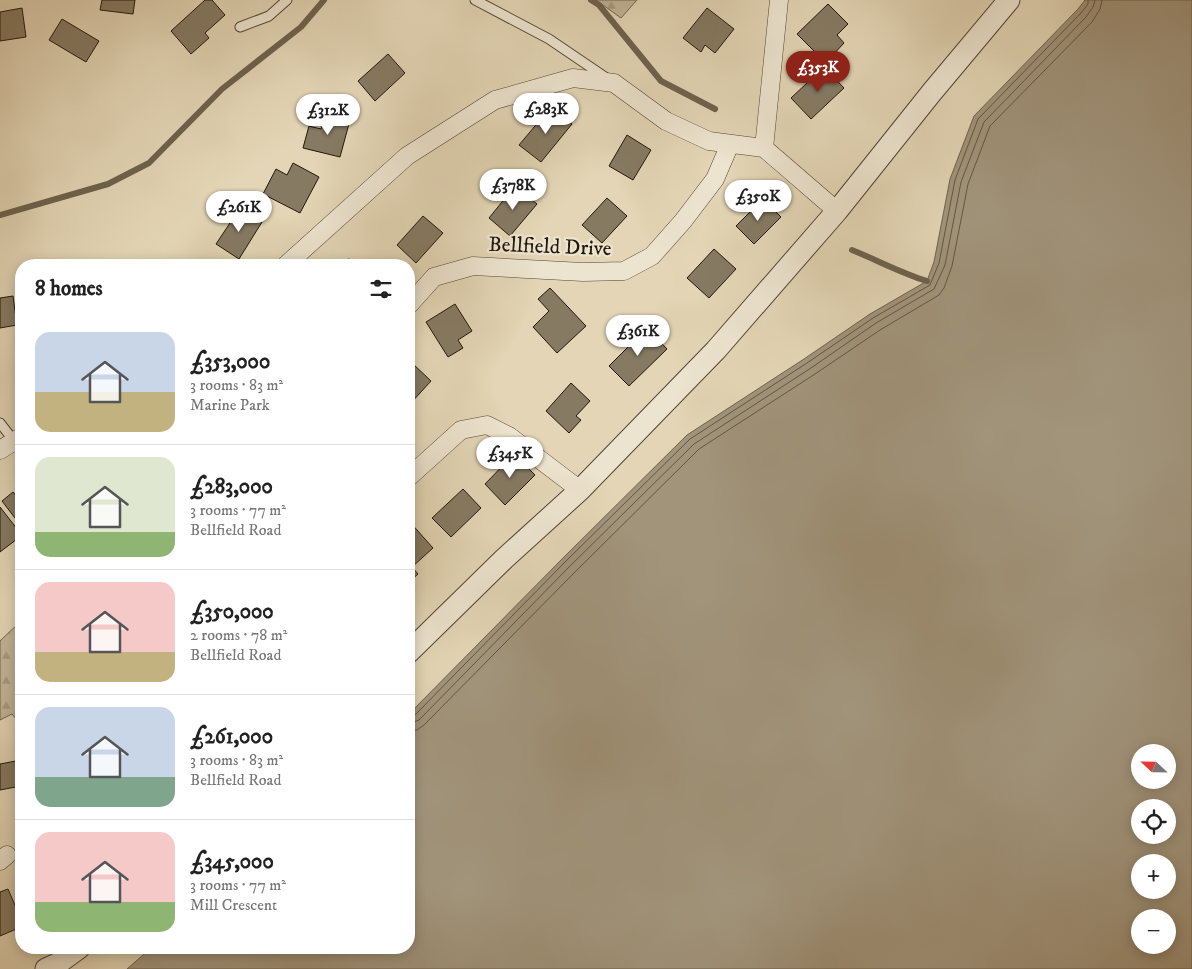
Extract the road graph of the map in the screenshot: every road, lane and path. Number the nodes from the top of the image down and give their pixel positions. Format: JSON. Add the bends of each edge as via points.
{"nodes":[{"id":1,"x":287,"y":0,"type":"edge"},
{"id":2,"x":475,"y":0,"type":"edge"},
{"id":3,"x":779,"y":0,"type":"edge"},
{"id":4,"x":1009,"y":0,"type":"edge"},
{"id":5,"x":240,"y":27,"type":"dead end"},
{"id":6,"x":614,"y":83,"type":"junction"},
{"id":7,"x":730,"y":144,"type":"junction"},
{"id":8,"x":764,"y":148,"type":"junction"},
{"id":9,"x":837,"y":212,"type":"junction"},
{"id":10,"x":293,"y":259,"type":"edge"},
{"id":11,"x":415,"y":298,"type":"edge"},
{"id":12,"x":0,"y":423,"type":"edge"},
{"id":13,"x":12,"y":443,"type":"edge"},
{"id":14,"x":415,"y":472,"type":"edge"},
{"id":15,"x":580,"y":490,"type":"junction"},
{"id":16,"x":415,"y":646,"type":"edge"},
{"id":17,"x":70,"y":954,"type":"edge"},
{"id":18,"x":46,"y":969,"type":"edge"}],
"edges":[{"from":1,"to":5,"type":"lane","via":[[269,16]]},
{"from":2,"to":6,"type":"lane","via":[[549,39]]},
{"from":3,"to":8,"type":"street"},
{"from":4,"to":9,"type":"street"},
{"from":6,"to":7,"type":"street","via":[[666,121],[709,141]]},
{"from":6,"to":10,"type":"street","via":[[573,78],[495,100],[407,156]]},
{"from":7,"to":8,"type":"street"},
{"from":7,"to":11,"type":"street","name":"Bellfield Drive","via":[[715,179],[683,221],[652,256],[624,271],[473,266],[434,277]]},
{"from":8,"to":9,"type":"street"},
{"from":9,"to":15,"type":"street","via":[[716,350]]},
{"from":12,"to":13,"type":"lane"},
{"from":14,"to":15,"type":"street","via":[[461,430],[487,425],[509,436]]},
{"from":15,"to":16,"type":"street"},
{"from":17,"to":18,"type":"street"}]}
